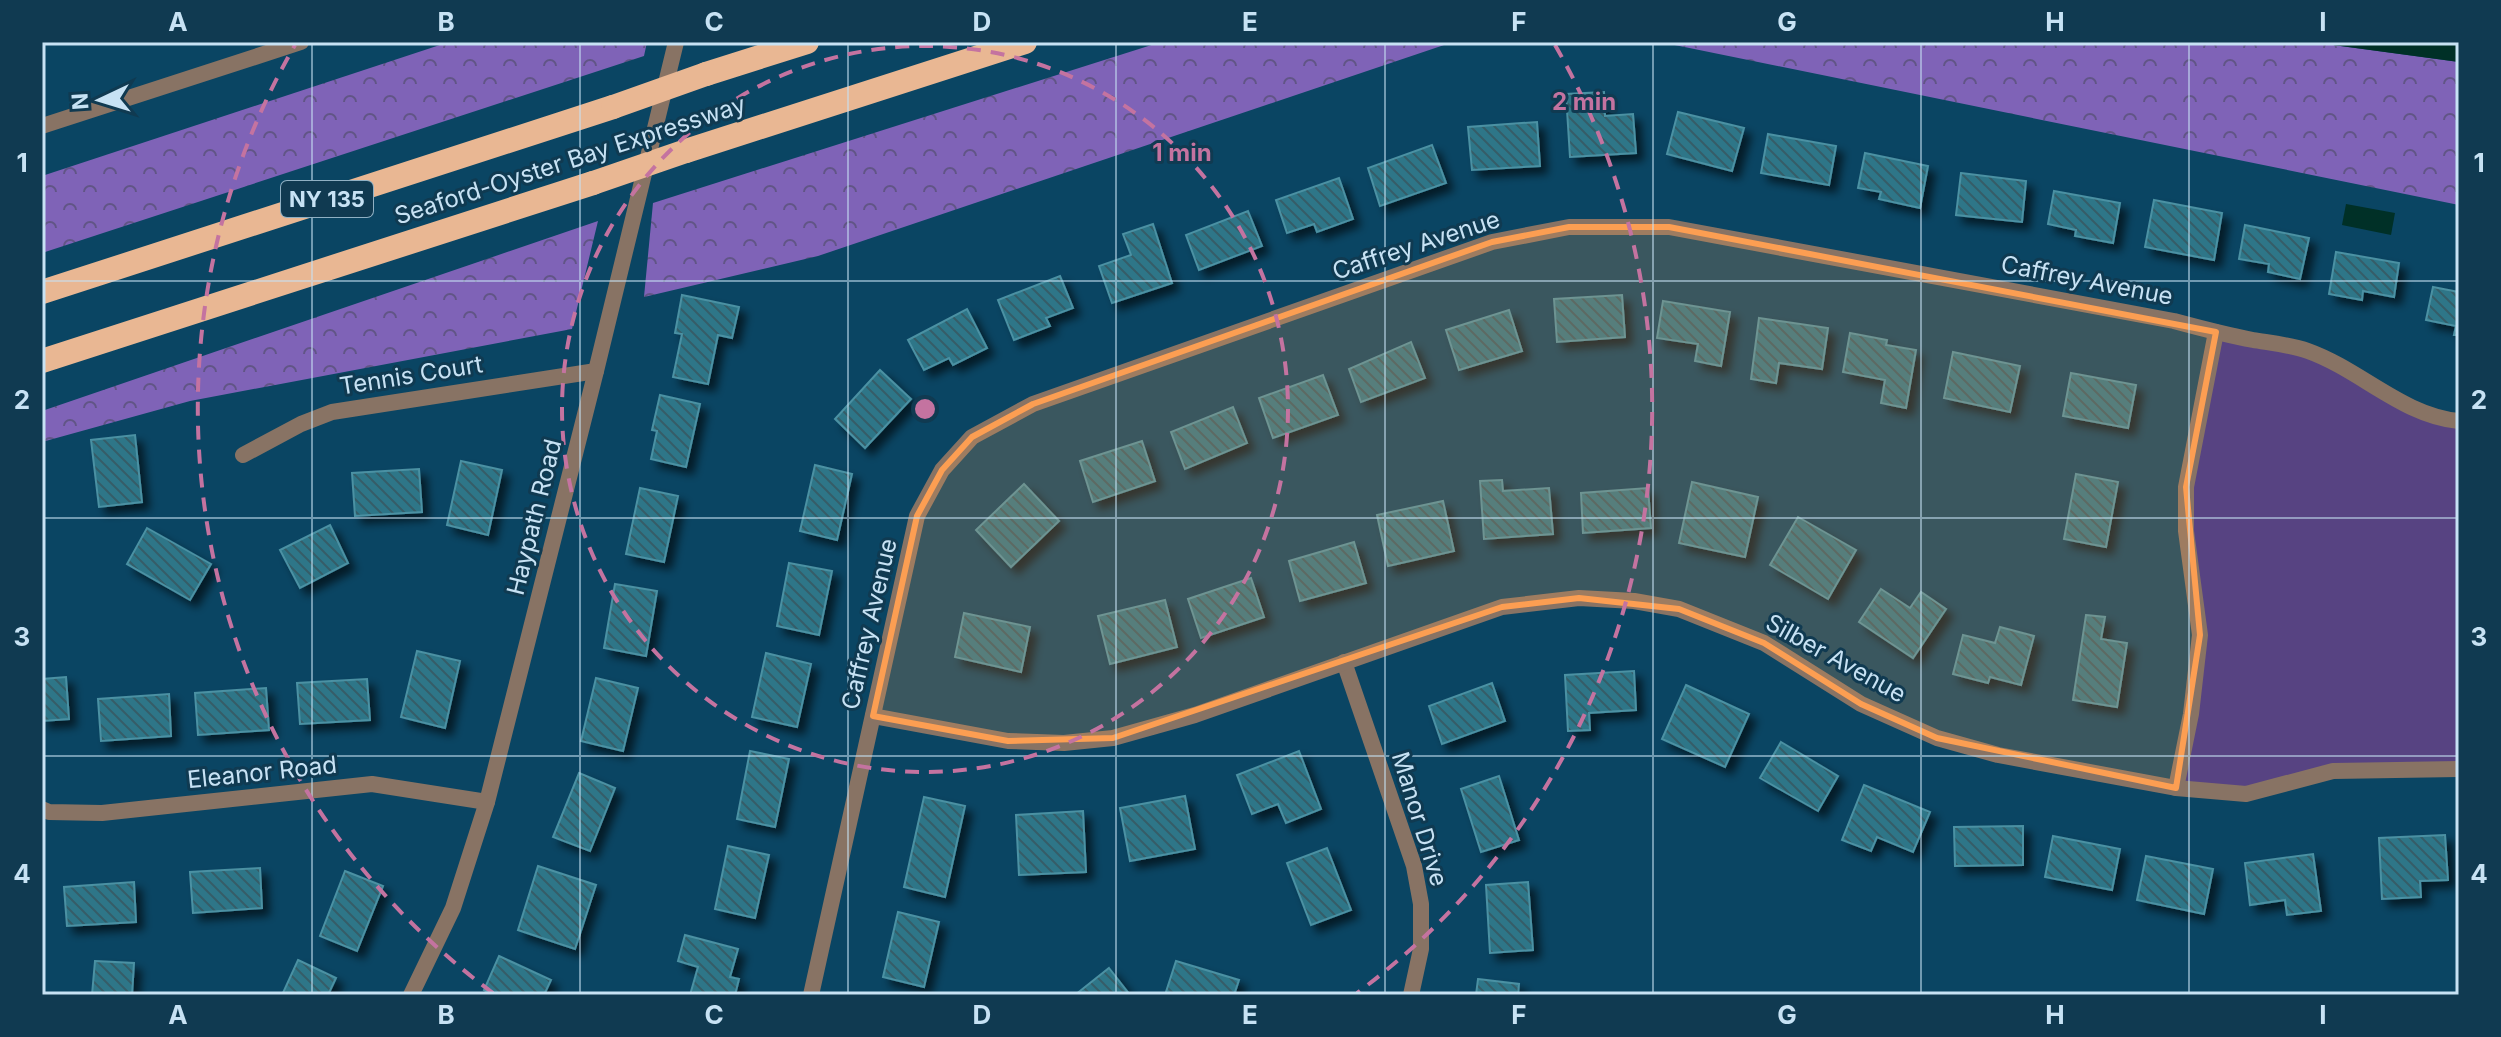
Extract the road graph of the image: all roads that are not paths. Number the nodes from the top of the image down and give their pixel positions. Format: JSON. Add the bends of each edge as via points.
{"nodes":[{"id":1,"x":301,"y":42,"type":"edge"},
{"id":2,"x":676,"y":42,"type":"edge"},
{"id":3,"x":807,"y":42,"type":"edge"},
{"id":4,"x":1025,"y":42,"type":"edge"},
{"id":5,"x":42,"y":126,"type":"edge"},
{"id":6,"x":42,"y":292,"type":"edge"},
{"id":7,"x":2216,"y":332,"type":"junction"},
{"id":8,"x":42,"y":361,"type":"edge"},
{"id":9,"x":596,"y":371,"type":"junction"},
{"id":10,"x":2459,"y":421,"type":"edge"},
{"id":11,"x":243,"y":455,"type":"dead end"},
{"id":12,"x":1344,"y":662,"type":"junction"},
{"id":13,"x":873,"y":716,"type":"junction"},
{"id":14,"x":2459,"y":769,"type":"edge"},
{"id":15,"x":2176,"y":788,"type":"junction"},
{"id":16,"x":487,"y":802,"type":"junction"},
{"id":17,"x":42,"y":809,"type":"edge"},
{"id":18,"x":411,"y":995,"type":"edge"},
{"id":19,"x":811,"y":995,"type":"edge"},
{"id":20,"x":1411,"y":995,"type":"edge"}],
"edges":[{"from":1,"to":5,"type":"street"},
{"from":2,"to":9,"type":"street","name":"Haypath Road"},
{"from":3,"to":6,"type":"highway","name":"Seaford-Oyster Bay Expressway","number":"NY 135","bridge":true},
{"from":4,"to":8,"type":"highway","name":"Seaford-Oyster Bay Expressway","number":"NY 135","bridge":true},
{"from":7,"to":10,"type":"street","name":"Caffrey Avenue","via":[[2306,350],[2355,372],[2416,411]]},
{"from":7,"to":13,"type":"street","name":"Caffrey Avenue","via":[[1669,227],[1569,227],[1492,242],[1033,404],[972,437],[942,470],[917,516]]},
{"from":7,"to":15,"type":"street","via":[[2186,487],[2186,531],[2200,635]]},
{"from":9,"to":11,"type":"street","name":"Tennis Court","via":[[332,412]]},
{"from":9,"to":16,"type":"street","name":"Haypath Road"},
{"from":12,"to":13,"type":"street","name":"Silber Avenue","via":[[1113,738],[1008,741]]},
{"from":12,"to":15,"type":"street","name":"Silber Avenue","via":[[1502,607],[1579,598],[1634,601],[1679,609],[1764,643],[1861,704],[1937,738],[1998,755]]},
{"from":12,"to":20,"type":"street","name":"Manor Drive","via":[[1414,866],[1421,949]]},
{"from":13,"to":19,"type":"street","name":"Caffrey Avenue"},
{"from":14,"to":15,"type":"street","name":"Silber Avenue","via":[[2333,771],[2246,794]]},
{"from":16,"to":17,"type":"street","name":"Eleanor Road","via":[[372,784],[102,813]]},
{"from":16,"to":18,"type":"street","name":"Haypath Road","via":[[453,908]]}]}
